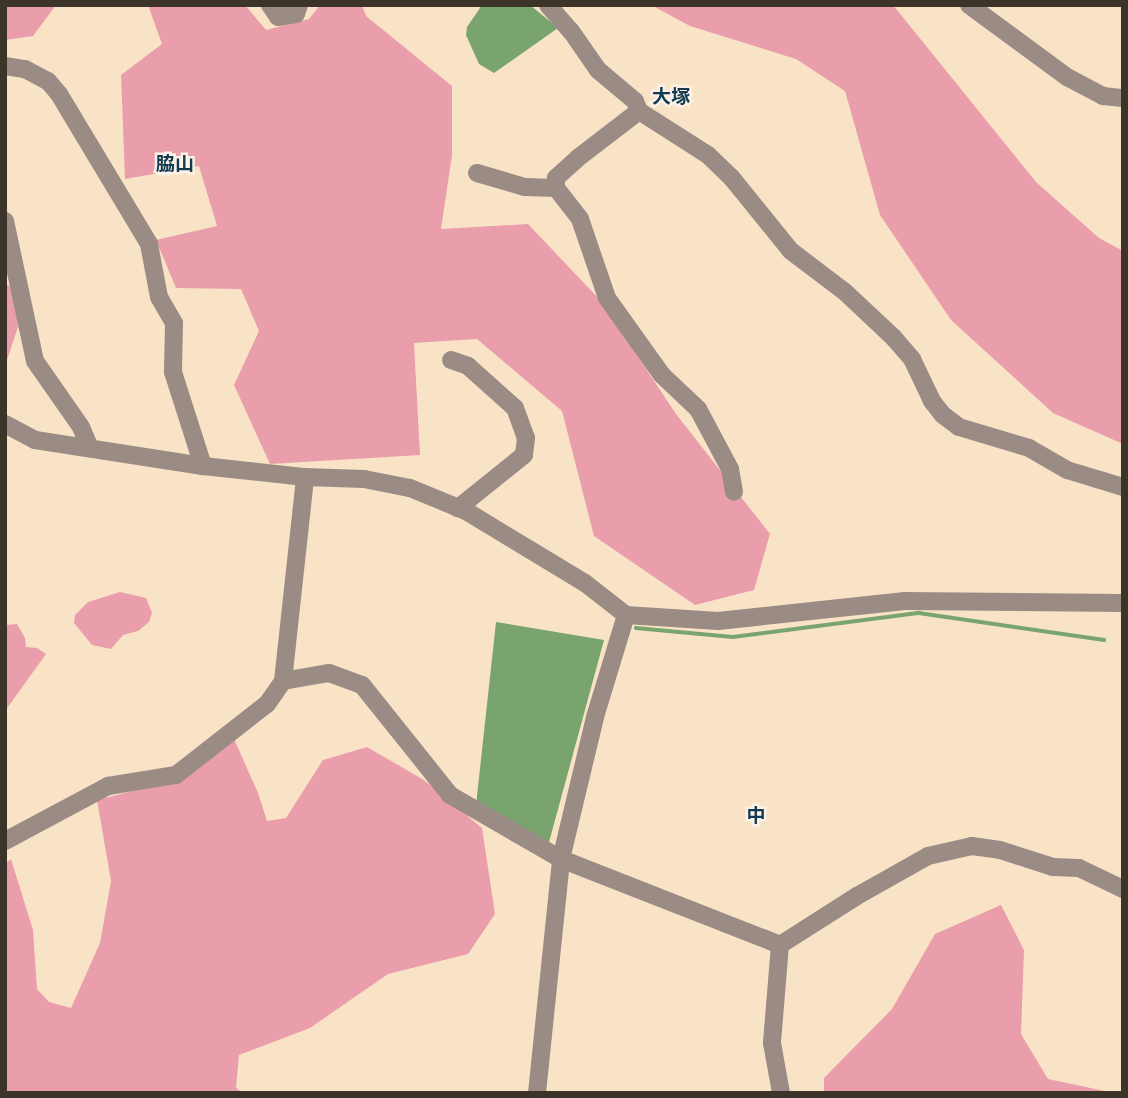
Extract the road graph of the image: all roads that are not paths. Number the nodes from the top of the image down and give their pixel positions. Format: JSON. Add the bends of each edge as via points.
{"nodes":[{"id":1,"x":270,"y":5,"type":"edge"},
{"id":2,"x":299,"y":5,"type":"edge"},
{"id":3,"x":548,"y":5,"type":"edge"},
{"id":4,"x":969,"y":5,"type":"edge"},
{"id":5,"x":5,"y":66,"type":"edge"},
{"id":6,"x":1123,"y":98,"type":"edge"},
{"id":7,"x":639,"y":111,"type":"junction"},
{"id":8,"x":477,"y":173,"type":"dead end"},
{"id":9,"x":556,"y":188,"type":"junction"},
{"id":10,"x":5,"y":221,"type":"edge"},
{"id":11,"x":451,"y":360,"type":"dead end"},
{"id":12,"x":5,"y":424,"type":"edge"},
{"id":13,"x":90,"y":447,"type":"junction"},
{"id":14,"x":203,"y":466,"type":"junction"},
{"id":15,"x":305,"y":477,"type":"junction"},
{"id":16,"x":1123,"y":487,"type":"edge"},
{"id":17,"x":734,"y":492,"type":"dead end"},
{"id":18,"x":458,"y":508,"type":"junction"},
{"id":19,"x":1122,"y":599,"type":"edge"},
{"id":20,"x":626,"y":615,"type":"junction"},
{"id":21,"x":284,"y":681,"type":"junction"},
{"id":22,"x":5,"y":841,"type":"edge"},
{"id":23,"x":561,"y":859,"type":"junction"},
{"id":24,"x":1123,"y":889,"type":"edge"},
{"id":25,"x":780,"y":945,"type":"junction"},
{"id":26,"x":537,"y":1093,"type":"edge"},
{"id":27,"x":781,"y":1093,"type":"edge"}],
"edges":[{"from":1,"to":2,"type":"street","via":[[278,17],[296,14]]},
{"from":3,"to":7,"type":"street","via":[[598,70],[635,101]]},
{"from":4,"to":6,"type":"street","via":[[1067,77],[1103,96]]},
{"from":5,"to":14,"type":"street","via":[[25,69],[48,81],[59,94],[149,244],[159,297],[174,323],[173,372]]},
{"from":7,"to":9,"type":"street","via":[[556,178]]},
{"from":7,"to":16,"type":"street","via":[[708,155],[791,251],[870,313],[912,359],[943,415],[960,427],[1029,448],[1067,470]]},
{"from":8,"to":9,"type":"street","via":[[525,187]]},
{"from":9,"to":17,"type":"street","via":[[580,219],[607,298],[662,375],[698,409],[730,469]]},
{"from":10,"to":13,"type":"street","via":[[35,361]]},
{"from":11,"to":18,"type":"street","via":[[468,366],[514,408],[526,438],[524,455]]},
{"from":12,"to":13,"type":"street","via":[[36,440]]},
{"from":13,"to":14,"type":"street"},
{"from":14,"to":15,"type":"street"},
{"from":15,"to":18,"type":"street","via":[[364,479],[410,488]]},
{"from":15,"to":21,"type":"street"},
{"from":18,"to":20,"type":"street","via":[[585,583]]},
{"from":19,"to":20,"type":"street","via":[[905,601],[718,621]]},
{"from":20,"to":23,"type":"street"},
{"from":21,"to":22,"type":"street","via":[[267,704],[176,775],[108,786]]},
{"from":21,"to":23,"type":"street","via":[[329,673],[362,685],[450,795]]},
{"from":23,"to":25,"type":"street"},
{"from":23,"to":26,"type":"street"},
{"from":24,"to":25,"type":"street","via":[[1079,868],[1053,867],[972,846],[928,856]]},
{"from":25,"to":27,"type":"street","via":[[772,1043]]}]}
